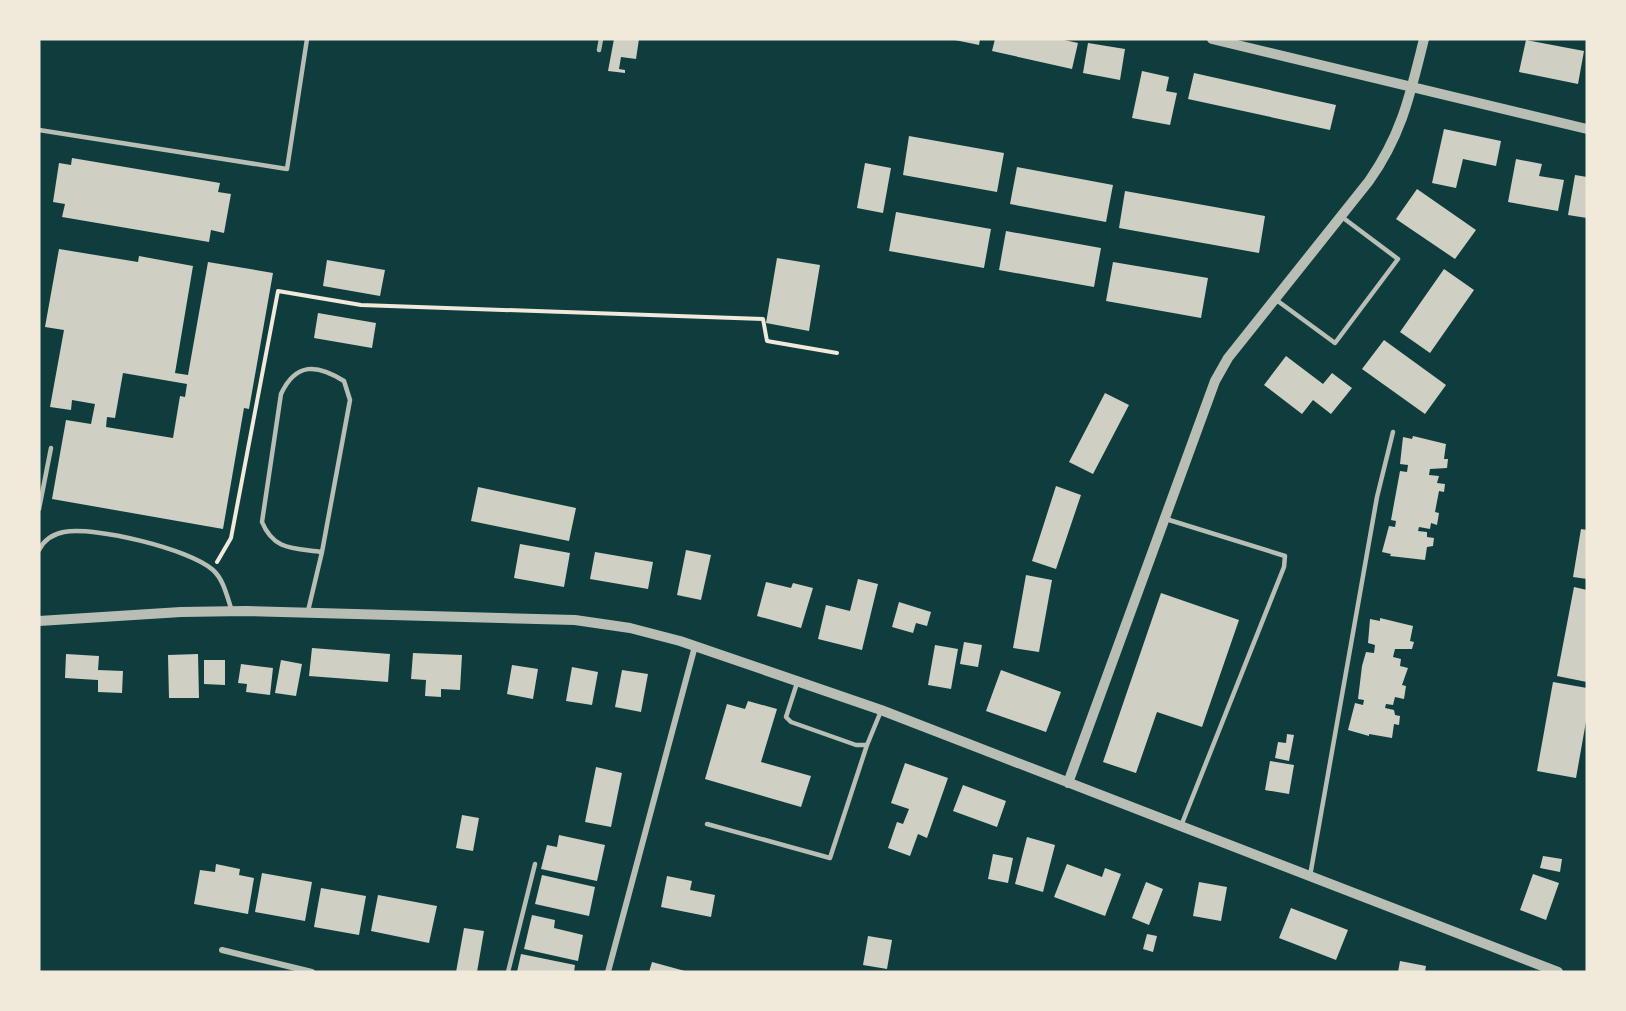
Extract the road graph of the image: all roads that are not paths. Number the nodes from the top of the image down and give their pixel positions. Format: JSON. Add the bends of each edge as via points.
{"nodes":[{"id":1,"x":307,"y":39,"type":"edge"},
{"id":2,"x":601,"y":39,"type":"edge"},
{"id":3,"x":1212,"y":39,"type":"edge"},
{"id":4,"x":1424,"y":39,"type":"edge"},
{"id":5,"x":599,"y":50,"type":"dead end"},
{"id":6,"x":1412,"y":86,"type":"junction"},
{"id":7,"x":1587,"y":129,"type":"edge"},
{"id":8,"x":39,"y":130,"type":"edge"},
{"id":9,"x":1341,"y":216,"type":"junction"},
{"id":10,"x":1275,"y":299,"type":"junction"},
{"id":11,"x":1393,"y":432,"type":"dead end"},
{"id":12,"x":51,"y":448,"type":"dead end"},
{"id":13,"x":39,"y":509,"type":"edge"},
{"id":14,"x":1164,"y":518,"type":"junction"},
{"id":15,"x":40,"y":547,"type":"edge"},
{"id":16,"x":322,"y":552,"type":"junction"},
{"id":17,"x":232,"y":611,"type":"junction"},
{"id":18,"x":307,"y":612,"type":"junction"},
{"id":19,"x":39,"y":621,"type":"edge"},
{"id":20,"x":695,"y":646,"type":"junction"},
{"id":21,"x":797,"y":680,"type":"junction"},
{"id":22,"x":881,"y":710,"type":"junction"},
{"id":23,"x":867,"y":745,"type":"junction"},
{"id":24,"x":1068,"y":783,"type":"junction"},
{"id":25,"x":707,"y":824,"type":"dead end"},
{"id":26,"x":1181,"y":826,"type":"junction"},
{"id":27,"x":535,"y":864,"type":"dead end"},
{"id":28,"x":1310,"y":876,"type":"junction"},
{"id":29,"x":222,"y":950,"type":"dead end"},
{"id":30,"x":312,"y":972,"type":"edge"},
{"id":31,"x":508,"y":972,"type":"edge"},
{"id":32,"x":608,"y":972,"type":"edge"},
{"id":33,"x":1558,"y":972,"type":"edge"}],
"edges":[{"from":1,"to":8,"type":"lane","via":[[287,169]]},
{"from":2,"to":5,"type":"lane"},
{"from":3,"to":6,"type":"street"},
{"from":4,"to":6,"type":"street"},
{"from":6,"to":7,"type":"street"},
{"from":6,"to":9,"type":"street","via":[[1402,124],[1389,152]]},
{"from":9,"to":10,"type":"street"},
{"from":9,"to":10,"type":"lane","via":[[1398,259],[1335,343]]},
{"from":10,"to":14,"type":"street","via":[[1228,358],[1215,381]]},
{"from":11,"to":28,"type":"lane","via":[[1375,508]]},
{"from":12,"to":13,"type":"lane"},
{"from":14,"to":24,"type":"street"},
{"from":14,"to":26,"type":"lane","via":[[1285,556],[1284,567]]},
{"from":15,"to":17,"type":"lane","via":[[51,536],[83,531],[154,543],[194,557],[212,569],[221,579]]},
{"from":16,"to":16,"type":"lane","via":[[350,400],[344,381],[329,372],[303,369],[289,377],[281,394],[262,522],[268,537],[282,546]]},
{"from":16,"to":18,"type":"lane"},
{"from":17,"to":18,"type":"street"},
{"from":17,"to":19,"type":"street"},
{"from":18,"to":20,"type":"street","via":[[592,621]]},
{"from":20,"to":21,"type":"street"},
{"from":20,"to":32,"type":"street"},
{"from":21,"to":22,"type":"street"},
{"from":21,"to":23,"type":"lane","via":[[786,717],[791,722],[856,745]]},
{"from":22,"to":23,"type":"lane"},
{"from":22,"to":24,"type":"street"},
{"from":23,"to":25,"type":"lane","via":[[830,858]]},
{"from":24,"to":26,"type":"street"},
{"from":26,"to":28,"type":"street"},
{"from":27,"to":31,"type":"lane"},
{"from":28,"to":33,"type":"street"},
{"from":29,"to":30,"type":"street"}]}
